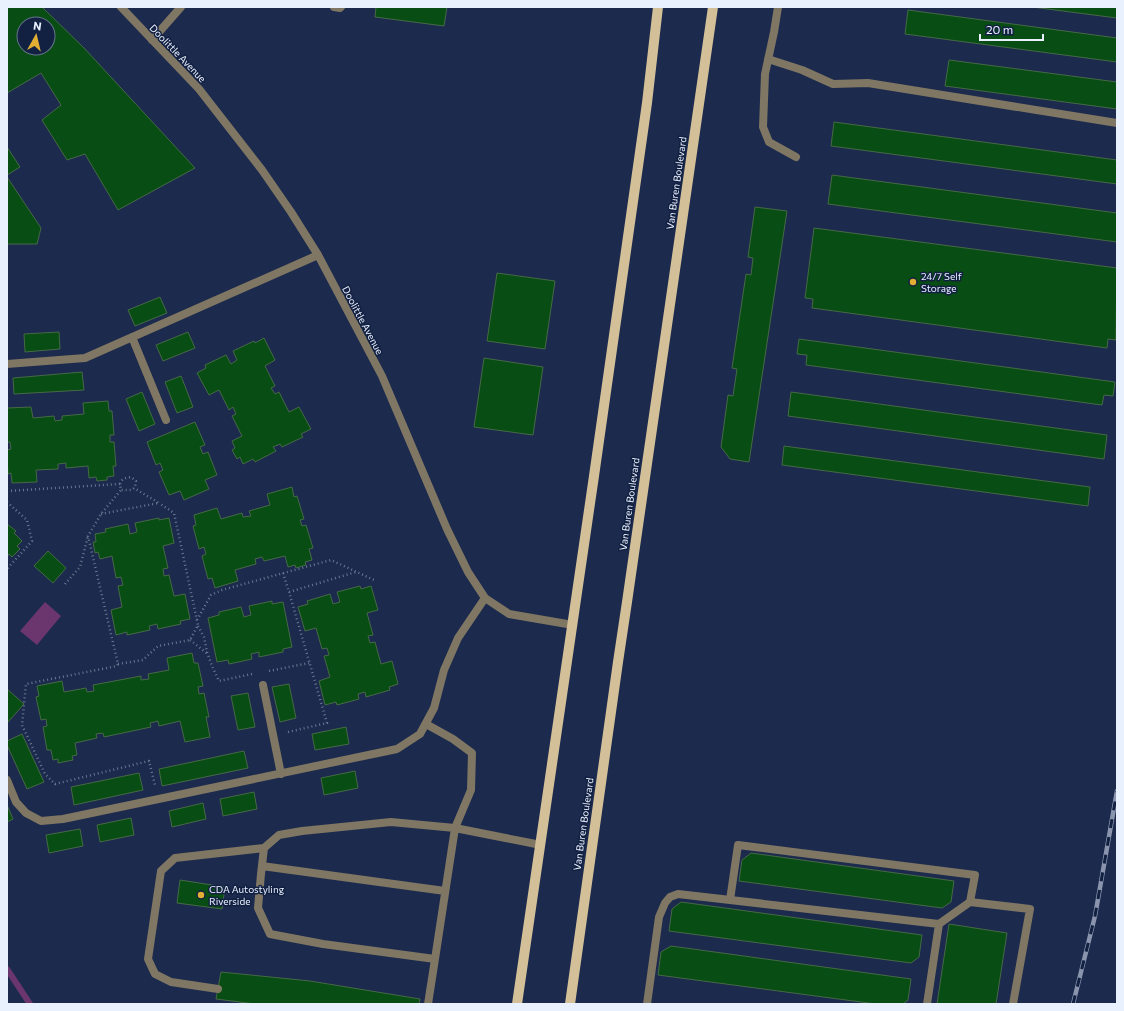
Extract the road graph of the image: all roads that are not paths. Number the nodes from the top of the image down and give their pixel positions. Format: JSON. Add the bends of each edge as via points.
{"nodes":[{"id":1,"x":121,"y":7,"type":"edge"},
{"id":2,"x":181,"y":7,"type":"edge"},
{"id":3,"x":334,"y":7,"type":"edge"},
{"id":4,"x":341,"y":7,"type":"edge"},
{"id":5,"x":658,"y":7,"type":"edge"},
{"id":6,"x":713,"y":7,"type":"edge"},
{"id":7,"x":778,"y":7,"type":"edge"},
{"id":8,"x":152,"y":40,"type":"junction"},
{"id":9,"x":768,"y":59,"type":"junction"},
{"id":10,"x":1117,"y":123,"type":"edge"},
{"id":11,"x":796,"y":157,"type":"dead end"},
{"id":12,"x":318,"y":256,"type":"junction"},
{"id":13,"x":132,"y":337,"type":"junction"},
{"id":14,"x":7,"y":364,"type":"edge"},
{"id":15,"x":166,"y":420,"type":"dead end"},
{"id":16,"x":485,"y":598,"type":"junction"},
{"id":17,"x":573,"y":625,"type":"junction"},
{"id":18,"x":263,"y":685,"type":"dead end"},
{"id":19,"x":426,"y":724,"type":"junction"},
{"id":20,"x":281,"y":774,"type":"junction"},
{"id":21,"x":7,"y":780,"type":"edge"},
{"id":22,"x":455,"y":828,"type":"junction"},
{"id":23,"x":541,"y":845,"type":"junction"},
{"id":24,"x":264,"y":848,"type":"junction"},
{"id":25,"x":262,"y":866,"type":"junction"},
{"id":26,"x":445,"y":891,"type":"junction"},
{"id":27,"x":730,"y":900,"type":"junction"},
{"id":28,"x":970,"y":902,"type":"junction"},
{"id":29,"x":939,"y":924,"type":"junction"},
{"id":30,"x":435,"y":959,"type":"junction"},
{"id":31,"x":218,"y":990,"type":"dead end"},
{"id":32,"x":428,"y":1004,"type":"edge"},
{"id":33,"x":517,"y":1004,"type":"edge"},
{"id":34,"x":570,"y":1004,"type":"edge"},
{"id":35,"x":647,"y":1004,"type":"edge"},
{"id":36,"x":927,"y":1004,"type":"edge"},
{"id":37,"x":1013,"y":1004,"type":"edge"}],
"edges":[{"from":1,"to":8,"type":"street","name":"Doolittle Avenue"},
{"from":2,"to":8,"type":"street"},
{"from":3,"to":4,"type":"street"},
{"from":5,"to":17,"type":"main road","via":[[647,103]]},
{"from":6,"to":34,"type":"main road","name":"Van Buren Boulevard"},
{"from":7,"to":9,"type":"street"},
{"from":8,"to":12,"type":"street","name":"Doolittle Avenue","via":[[199,89],[262,170]]},
{"from":9,"to":10,"type":"street","via":[[833,84],[868,83]]},
{"from":9,"to":11,"type":"street","via":[[763,127],[769,142]]},
{"from":12,"to":13,"type":"street"},
{"from":12,"to":16,"type":"street","name":"Doolittle Avenue","via":[[382,376],[447,529],[468,572]]},
{"from":13,"to":14,"type":"street","via":[[85,358]]},
{"from":13,"to":15,"type":"street"},
{"from":16,"to":17,"type":"street","name":"Doolittle Avenue","via":[[509,614]]},
{"from":16,"to":19,"type":"street","via":[[458,638]]},
{"from":17,"to":23,"type":"main road"},
{"from":18,"to":20,"type":"street"},
{"from":19,"to":20,"type":"street","via":[[420,734],[397,749]]},
{"from":19,"to":22,"type":"street","via":[[472,753],[471,790]]},
{"from":20,"to":21,"type":"street","via":[[63,819],[41,821],[26,813],[16,802]]},
{"from":22,"to":23,"type":"street"},
{"from":22,"to":24,"type":"street","via":[[391,822],[279,835]]},
{"from":22,"to":26,"type":"street"},
{"from":23,"to":33,"type":"main road"},
{"from":24,"to":25,"type":"street"},
{"from":24,"to":31,"type":"street","via":[[175,858],[161,871],[148,959],[155,974],[171,982]]},
{"from":25,"to":26,"type":"street"},
{"from":25,"to":30,"type":"street","via":[[258,908],[270,934]]},
{"from":26,"to":30,"type":"street"},
{"from":27,"to":28,"type":"street","via":[[738,845],[974,875]]},
{"from":27,"to":29,"type":"street"},
{"from":27,"to":35,"type":"street","via":[[678,894],[670,897],[665,903],[659,917]]},
{"from":28,"to":29,"type":"street"},
{"from":28,"to":37,"type":"street","via":[[1030,910]]},
{"from":29,"to":36,"type":"street"},
{"from":30,"to":32,"type":"street"}]}
